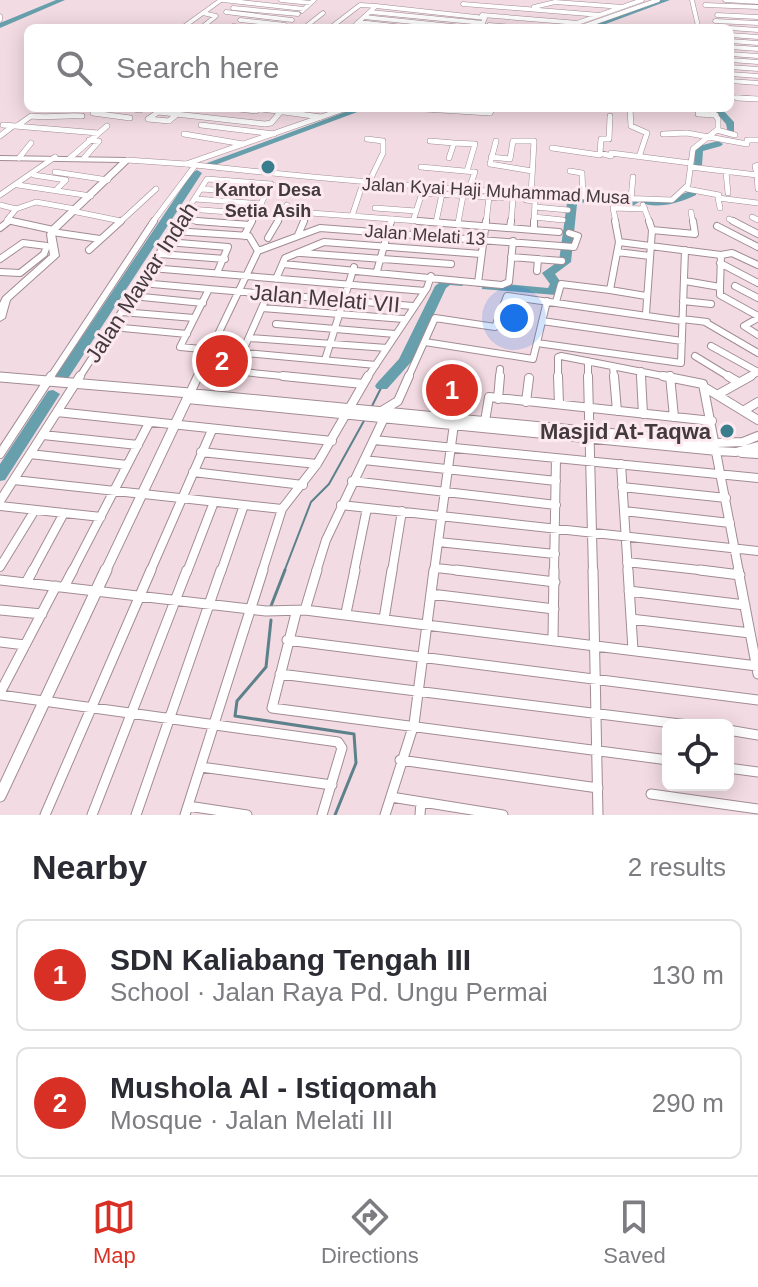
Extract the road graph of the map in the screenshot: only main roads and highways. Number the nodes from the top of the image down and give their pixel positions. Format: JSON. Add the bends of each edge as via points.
{"nodes":[{"id":1,"x":0,"y":158,"type":"edge"},
{"id":2,"x":3,"y":298,"type":"edge"},
{"id":3,"x":0,"y":318,"type":"edge"}],
"edges":[{"from":1,"to":2,"type":"main road","via":[[127,160],[52,231],[55,256]]},
{"from":2,"to":3,"type":"main road"}]}
